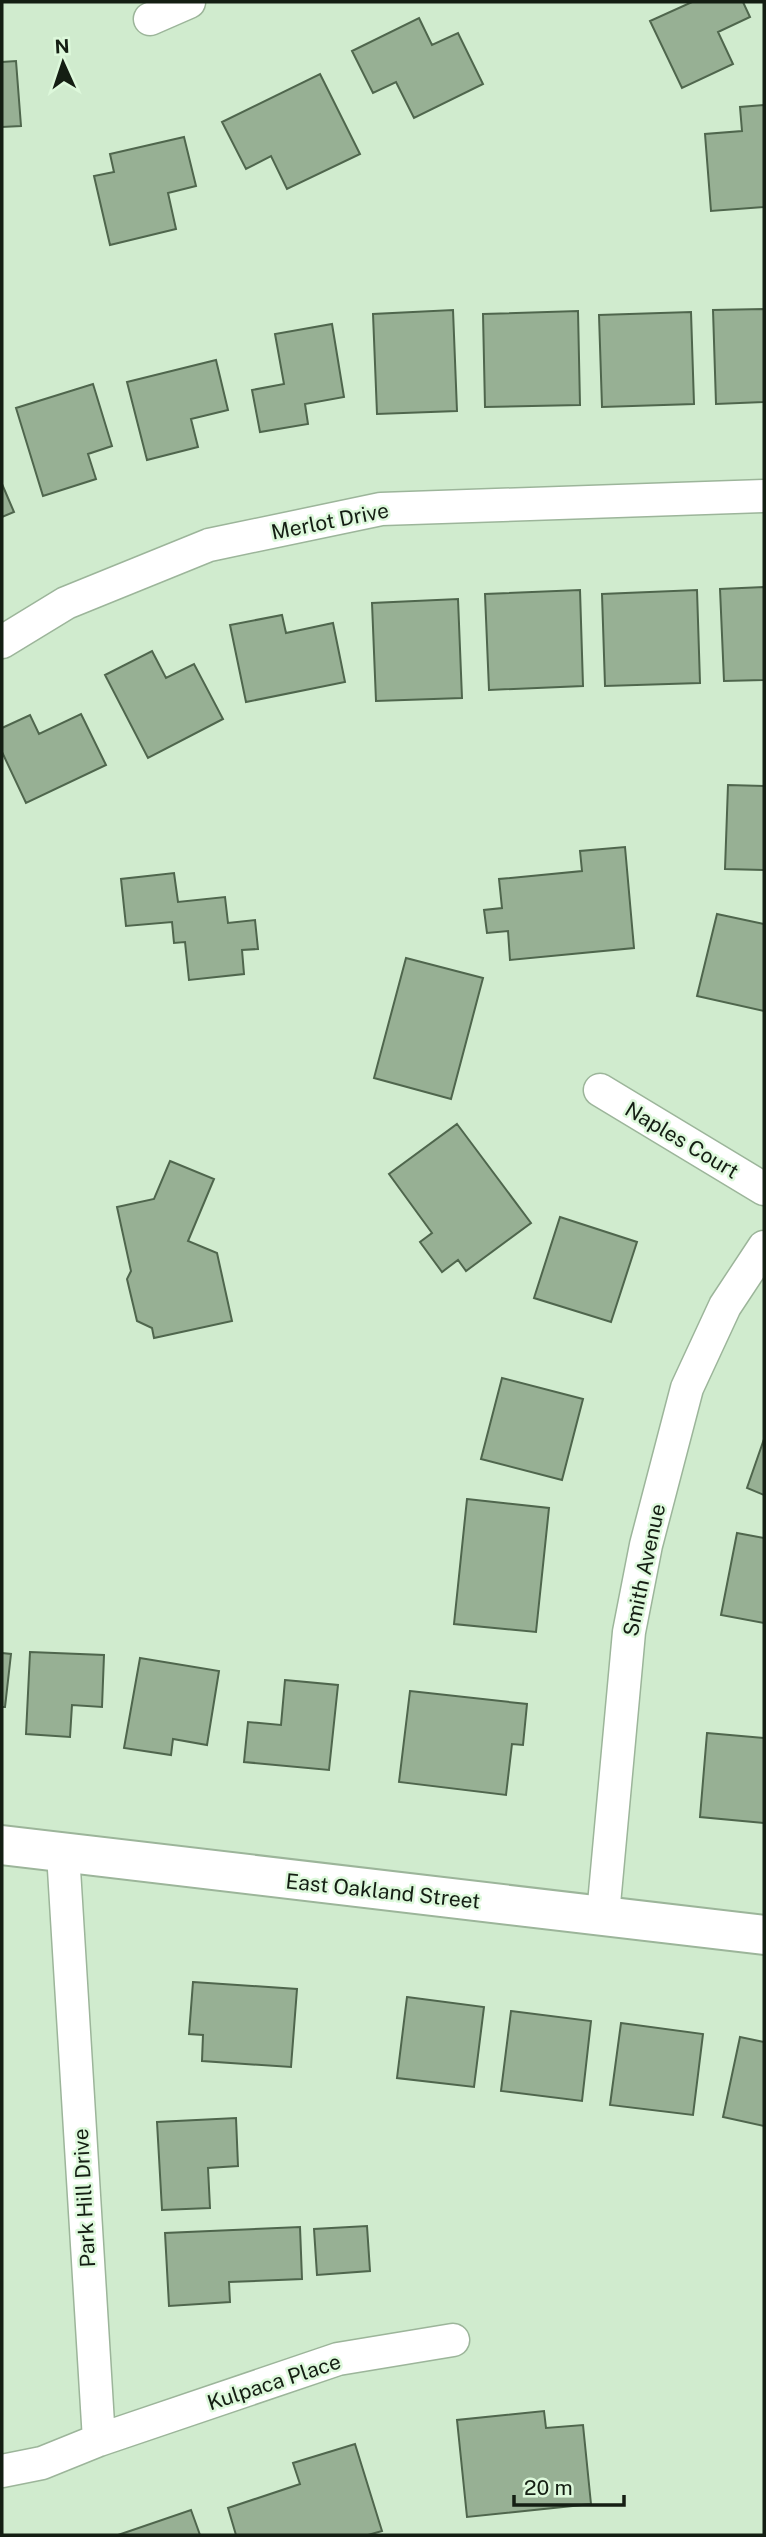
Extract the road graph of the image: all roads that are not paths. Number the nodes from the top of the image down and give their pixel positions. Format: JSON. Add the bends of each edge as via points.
{"nodes":[{"id":1,"x":189,"y":2,"type":"edge"},
{"id":2,"x":150,"y":19,"type":"dead end"},
{"id":3,"x":764,"y":496,"type":"edge"},
{"id":4,"x":2,"y":642,"type":"edge"},
{"id":5,"x":600,"y":1090,"type":"dead end"},
{"id":6,"x":764,"y":1189,"type":"edge"},
{"id":7,"x":764,"y":1247,"type":"edge"},
{"id":8,"x":2,"y":1845,"type":"edge"},
{"id":9,"x":64,"y":1853,"type":"junction"},
{"id":10,"x":603,"y":1915,"type":"junction"},
{"id":11,"x":764,"y":1935,"type":"edge"},
{"id":12,"x":453,"y":2340,"type":"dead end"},
{"id":13,"x":99,"y":2440,"type":"junction"},
{"id":14,"x":2,"y":2471,"type":"edge"}],
"edges":[{"from":1,"to":2,"type":"street"},
{"from":3,"to":4,"type":"street","name":"Merlot Drive","via":[[381,509],[209,545],[66,603]]},
{"from":5,"to":6,"type":"street","name":"Naples Court"},
{"from":7,"to":10,"type":"street","name":"Smith Avenue","via":[[725,1306],[687,1388],[646,1545],[629,1632]]},
{"from":8,"to":9,"type":"street","name":"East Oakland Street"},
{"from":9,"to":10,"type":"street","name":"East Oakland Street"},
{"from":9,"to":13,"type":"street","name":"Park Hill Drive"},
{"from":10,"to":11,"type":"street","name":"East Oakland Street"},
{"from":12,"to":13,"type":"street","name":"Kulpaca Place","via":[[338,2360]]},
{"from":13,"to":14,"type":"street","via":[[42,2463]]}]}
